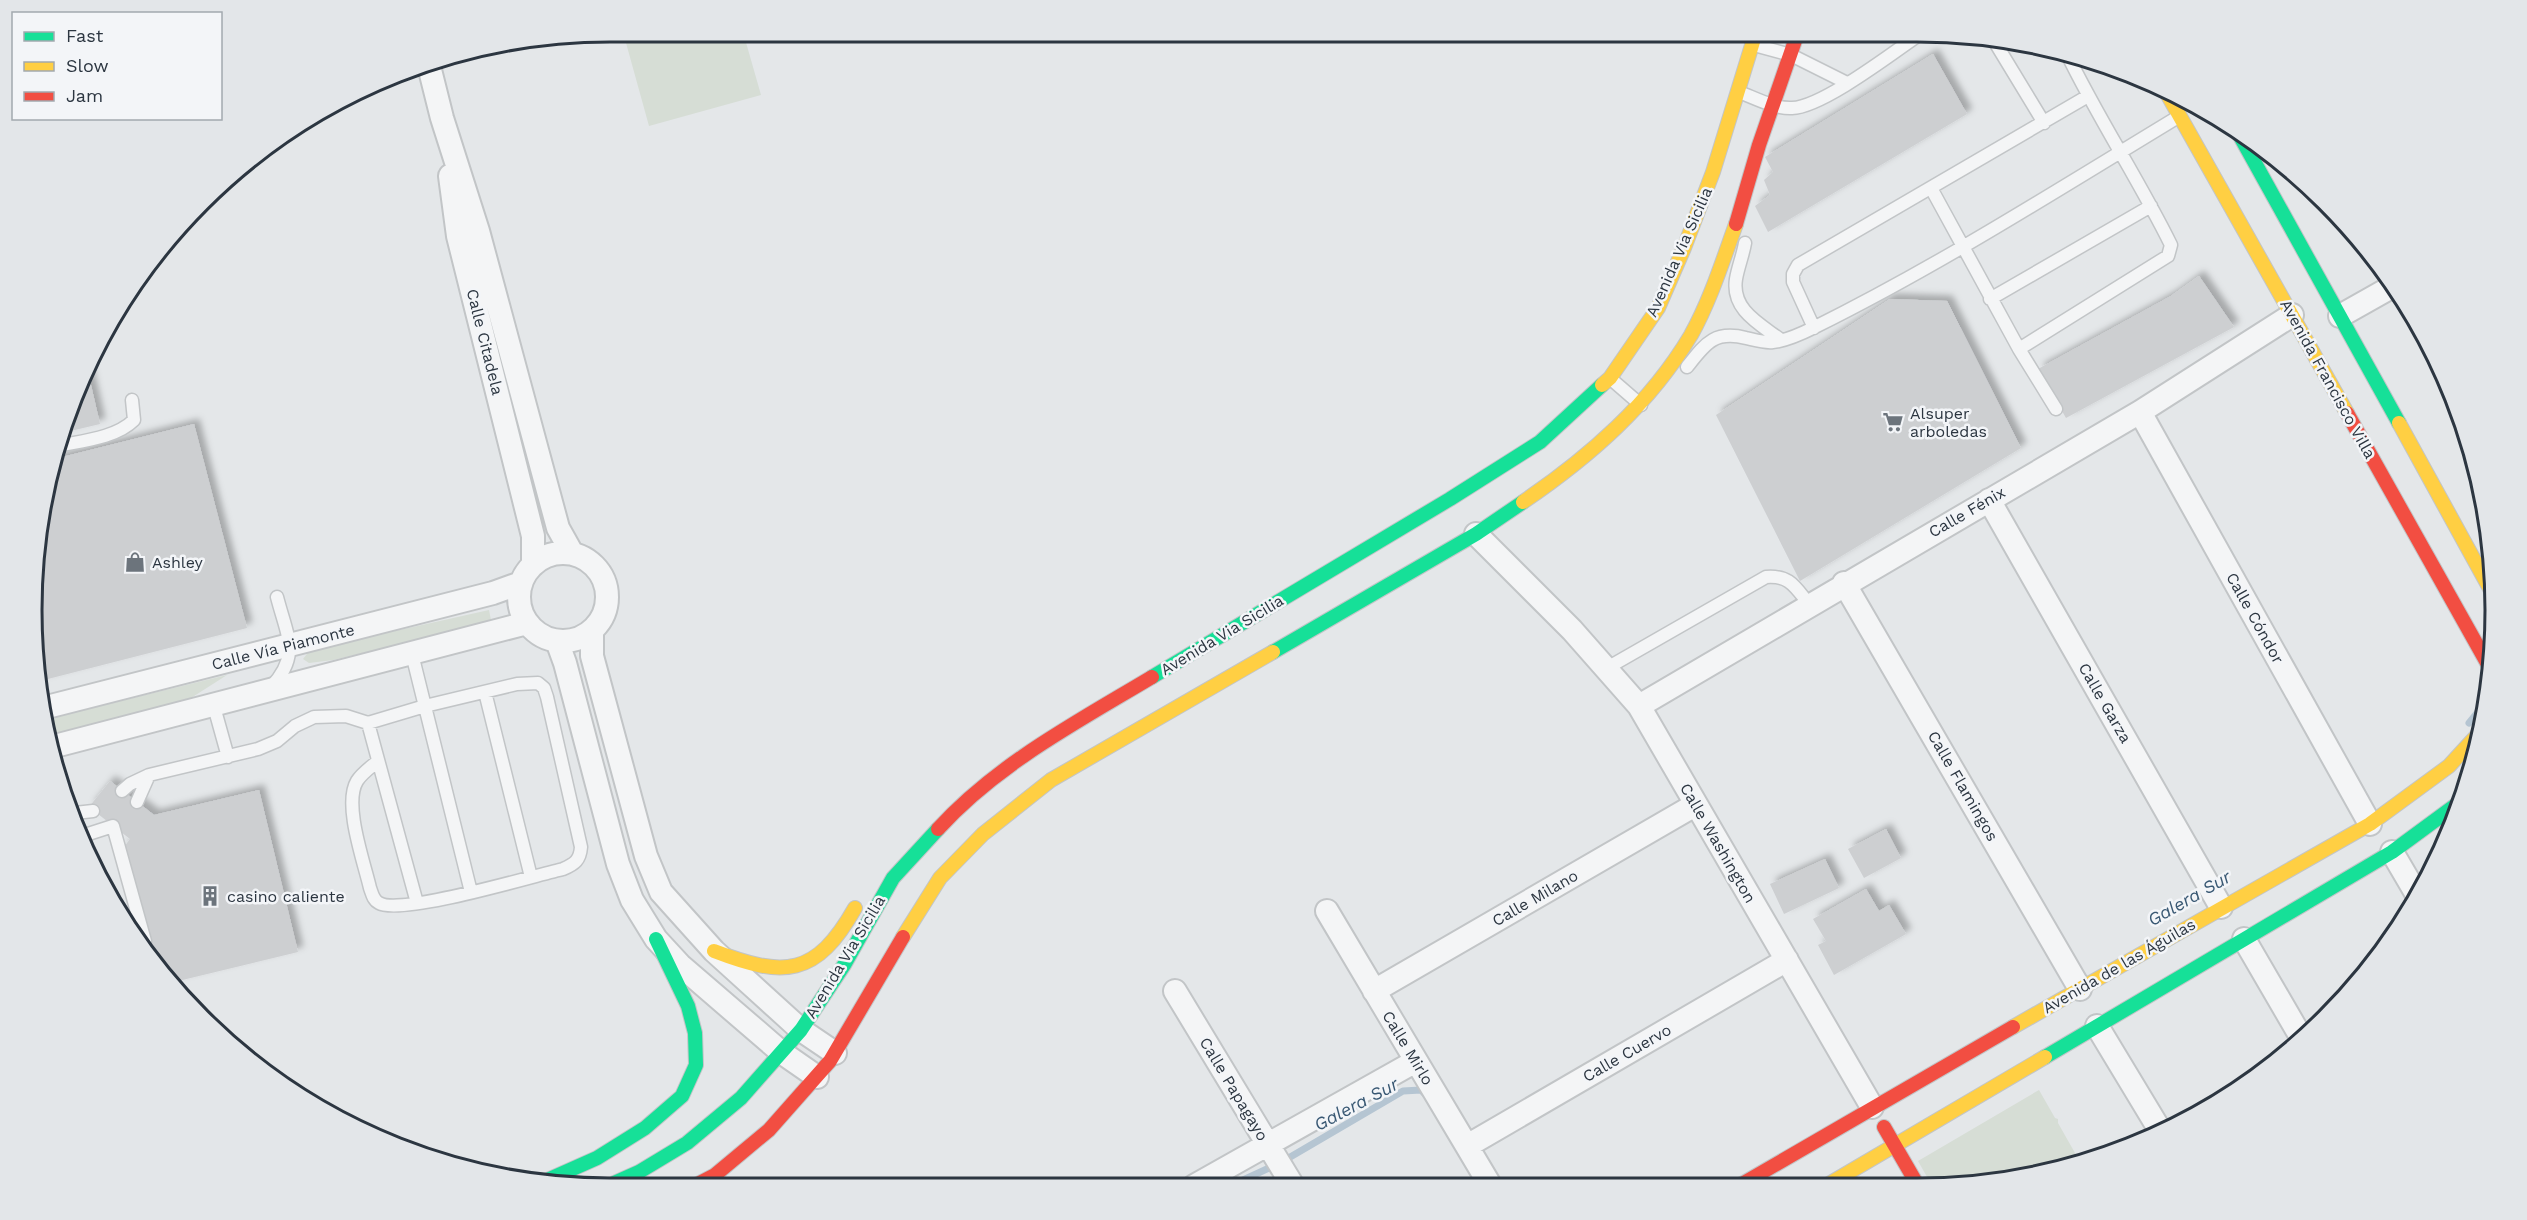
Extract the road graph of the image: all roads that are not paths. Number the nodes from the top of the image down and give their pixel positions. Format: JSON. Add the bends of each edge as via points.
{"nodes":[{"id":1,"x":1753,"y":42,"type":"edge"},
{"id":2,"x":1763,"y":42,"type":"edge"},
{"id":3,"x":1795,"y":42,"type":"edge"},
{"id":4,"x":1908,"y":42,"type":"edge"},
{"id":5,"x":2000,"y":48,"type":"edge"},
{"id":6,"x":1791,"y":55,"type":"junction"},
{"id":7,"x":2072,"y":63,"type":"edge"},
{"id":8,"x":430,"y":71,"type":"edge"},
{"id":9,"x":1847,"y":83,"type":"junction"},
{"id":10,"x":1738,"y":92,"type":"junction"},
{"id":11,"x":2088,"y":96,"type":"junction"},
{"id":12,"x":2173,"y":103,"type":"edge"},
{"id":13,"x":1773,"y":104,"type":"junction"},
{"id":14,"x":2180,"y":116,"type":"junction"},
{"id":15,"x":2197,"y":117,"type":"dead end"},
{"id":16,"x":442,"y":118,"type":"junction"},
{"id":17,"x":2044,"y":123,"type":"junction"},
{"id":18,"x":2248,"y":149,"type":"edge"},
{"id":19,"x":2120,"y":152,"type":"junction"},
{"id":20,"x":1931,"y":188,"type":"junction"},
{"id":21,"x":2151,"y":206,"type":"junction"},
{"id":22,"x":1741,"y":211,"type":"junction"},
{"id":23,"x":1962,"y":246,"type":"junction"},
{"id":24,"x":2386,"y":290,"type":"edge"},
{"id":25,"x":1990,"y":298,"type":"junction"},
{"id":26,"x":2302,"y":318,"type":"junction"},
{"id":27,"x":2334,"y":319,"type":"junction"},
{"id":28,"x":1814,"y":328,"type":"junction"},
{"id":29,"x":1781,"y":340,"type":"junction"},
{"id":30,"x":2019,"y":349,"type":"junction"},
{"id":31,"x":1610,"y":378,"type":"junction"},
{"id":32,"x":1677,"y":382,"type":"dead end"},
{"id":33,"x":1662,"y":397,"type":"dead end"},
{"id":34,"x":132,"y":400,"type":"dead end"},
{"id":35,"x":1641,"y":405,"type":"junction"},
{"id":36,"x":2056,"y":409,"type":"dead end"},
{"id":37,"x":2140,"y":412,"type":"junction"},
{"id":38,"x":67,"y":444,"type":"edge"},
{"id":39,"x":1989,"y":500,"type":"junction"},
{"id":40,"x":1476,"y":534,"type":"junction"},
{"id":41,"x":572,"y":553,"type":"junction"},
{"id":42,"x":527,"y":574,"type":"junction"},
{"id":43,"x":2484,"y":579,"type":"edge"},
{"id":44,"x":1844,"y":583,"type":"junction"},
{"id":45,"x":277,"y":597,"type":"dead end"},
{"id":46,"x":1809,"y":604,"type":"junction"},
{"id":47,"x":527,"y":623,"type":"junction"},
{"id":48,"x":592,"y":631,"type":"junction"},
{"id":49,"x":556,"y":641,"type":"junction"},
{"id":50,"x":290,"y":646,"type":"junction"},
{"id":51,"x":412,"y":654,"type":"junction"},
{"id":52,"x":2483,"y":655,"type":"edge"},
{"id":53,"x":1607,"y":668,"type":"junction"},
{"id":54,"x":268,"y":690,"type":"junction"},
{"id":55,"x":485,"y":692,"type":"junction"},
{"id":56,"x":213,"y":703,"type":"junction"},
{"id":57,"x":51,"y":706,"type":"edge"},
{"id":58,"x":425,"y":706,"type":"junction"},
{"id":59,"x":1639,"y":706,"type":"junction"},
{"id":60,"x":368,"y":723,"type":"junction"},
{"id":61,"x":2469,"y":744,"type":"edge"},
{"id":62,"x":58,"y":745,"type":"edge"},
{"id":63,"x":228,"y":757,"type":"junction"},
{"id":64,"x":378,"y":761,"type":"junction"},
{"id":65,"x":149,"y":775,"type":"junction"},
{"id":66,"x":122,"y":790,"type":"dead end"},
{"id":67,"x":137,"y":802,"type":"dead end"},
{"id":68,"x":1695,"y":805,"type":"junction"},
{"id":69,"x":93,"y":811,"type":"dead end"},
{"id":70,"x":2448,"y":811,"type":"edge"},
{"id":71,"x":79,"y":813,"type":"edge"},
{"id":72,"x":2370,"y":824,"type":"junction"},
{"id":73,"x":88,"y":834,"type":"edge"},
{"id":74,"x":925,"y":842,"type":"junction"},
{"id":75,"x":901,"y":849,"type":"dead end"},
{"id":76,"x":2392,"y":852,"type":"junction"},
{"id":77,"x":531,"y":877,"type":"junction"},
{"id":78,"x":2413,"y":887,"type":"edge"},
{"id":79,"x":471,"y":892,"type":"junction"},
{"id":80,"x":863,"y":895,"type":"dead end"},
{"id":81,"x":417,"y":903,"type":"junction"},
{"id":82,"x":2221,"y":907,"type":"junction"},
{"id":83,"x":1327,"y":911,"type":"dead end"},
{"id":84,"x":143,"y":933,"type":"edge"},
{"id":85,"x":656,"y":939,"type":"junction"},
{"id":86,"x":2244,"y":939,"type":"junction"},
{"id":87,"x":714,"y":951,"type":"junction"},
{"id":88,"x":1787,"y":960,"type":"junction"},
{"id":89,"x":2080,"y":989,"type":"junction"},
{"id":90,"x":1175,"y":991,"type":"dead end"},
{"id":91,"x":1374,"y":991,"type":"junction"},
{"id":92,"x":2097,"y":1026,"type":"junction"},
{"id":93,"x":801,"y":1030,"type":"junction"},
{"id":94,"x":2298,"y":1032,"type":"edge"},
{"id":95,"x":781,"y":1052,"type":"junction"},
{"id":96,"x":835,"y":1053,"type":"junction"},
{"id":97,"x":1416,"y":1061,"type":"junction"},
{"id":98,"x":817,"y":1077,"type":"junction"},
{"id":99,"x":1872,"y":1107,"type":"junction"},
{"id":100,"x":2156,"y":1124,"type":"edge"},
{"id":101,"x":1268,"y":1145,"type":"junction"},
{"id":102,"x":1894,"y":1145,"type":"junction"},
{"id":103,"x":1467,"y":1146,"type":"junction"},
{"id":104,"x":558,"y":1175,"type":"edge"},
{"id":105,"x":626,"y":1178,"type":"edge"},
{"id":106,"x":709,"y":1178,"type":"edge"},
{"id":107,"x":1208,"y":1178,"type":"edge"},
{"id":108,"x":1288,"y":1178,"type":"edge"},
{"id":109,"x":1486,"y":1178,"type":"edge"},
{"id":110,"x":1752,"y":1178,"type":"edge"},
{"id":111,"x":1839,"y":1178,"type":"edge"},
{"id":112,"x":1913,"y":1178,"type":"edge"}],
"edges":[{"from":1,"to":10,"type":"street","name":"Avenida Via Sicilia"},
{"from":2,"to":6,"type":"lane"},
{"from":3,"to":6,"type":"street"},
{"from":4,"to":9,"type":"lane"},
{"from":5,"to":17,"type":"lane"},
{"from":6,"to":9,"type":"lane"},
{"from":6,"to":13,"type":"street"},
{"from":7,"to":11,"type":"lane"},
{"from":8,"to":16,"type":"street","name":"Calle Citadela"},
{"from":9,"to":13,"type":"lane","via":[[1802,107],[1789,109]]},
{"from":10,"to":13,"type":"lane"},
{"from":10,"to":31,"type":"street","name":"Avenida Via Sicilia","via":[[1713,172],[1658,308]]},
{"from":11,"to":17,"type":"lane"},
{"from":11,"to":19,"type":"lane"},
{"from":12,"to":14,"type":"street","name":"Avenida Francisco Villa"},
{"from":13,"to":22,"type":"street"},
{"from":14,"to":15,"type":"street"},
{"from":14,"to":19,"type":"lane"},
{"from":14,"to":26,"type":"street","name":"Avenida Francisco Villa"},
{"from":16,"to":41,"type":"street","name":"Calle Citadela","via":[[478,231],[558,528]]},
{"from":16,"to":42,"type":"street","name":"Calle Citadela","via":[[458,236],[533,536]]},
{"from":17,"to":20,"type":"lane"},
{"from":18,"to":27,"type":"street"},
{"from":19,"to":21,"type":"lane"},
{"from":19,"to":23,"type":"lane"},
{"from":20,"to":23,"type":"lane"},
{"from":20,"to":28,"type":"lane","via":[[1795,269],[1793,282]]},
{"from":21,"to":25,"type":"lane"},
{"from":21,"to":30,"type":"lane","via":[[2171,245],[2168,256]]},
{"from":22,"to":29,"type":"lane","via":[[1744,246],[1735,295],[1742,309]]},
{"from":22,"to":35,"type":"street","via":[[1691,334]]},
{"from":23,"to":25,"type":"lane"},
{"from":23,"to":28,"type":"lane"},
{"from":24,"to":27,"type":"street"},
{"from":25,"to":30,"type":"lane"},
{"from":26,"to":37,"type":"street","name":"Calle Fénix"},
{"from":26,"to":52,"type":"street","name":"Avenida Francisco Villa"},
{"from":27,"to":43,"type":"street"},
{"from":28,"to":29,"type":"lane"},
{"from":29,"to":32,"type":"lane","via":[[1761,342],[1733,334],[1712,339]]},
{"from":30,"to":36,"type":"lane"},
{"from":31,"to":35,"type":"lane"},
{"from":31,"to":74,"type":"street","name":"Avenida Via Sicilia","via":[[1540,442],[1031,749],[956,809]]},
{"from":33,"to":35,"type":"lane"},
{"from":34,"to":38,"type":"lane","via":[[134,420],[128,426]]},
{"from":35,"to":40,"type":"street","via":[[1566,473]]},
{"from":37,"to":39,"type":"street","name":"Calle Fénix"},
{"from":37,"to":72,"type":"street","name":"Calle Cóndor"},
{"from":39,"to":44,"type":"street","name":"Calle Fénix"},
{"from":39,"to":82,"type":"street","name":"Calle Garza"},
{"from":40,"to":53,"type":"street","name":"Calle Washington"},
{"from":40,"to":96,"type":"street","via":[[1051,780],[983,834],[940,878]]},
{"from":41,"to":42,"type":"street","via":[[551,555]]},
{"from":41,"to":48,"type":"street","via":[[595,566],[607,589],[604,615]]},
{"from":42,"to":47,"type":"street","via":[[519,596]]},
{"from":42,"to":50,"type":"street","name":"Calle Vía Piamonte","via":[[493,593]]},
{"from":44,"to":46,"type":"street","name":"Calle Fénix"},
{"from":44,"to":89,"type":"street","name":"Calle Flamingos"},
{"from":45,"to":50,"type":"lane"},
{"from":46,"to":53,"type":"lane","via":[[1790,582],[1780,576],[1766,577]]},
{"from":46,"to":59,"type":"street","name":"Calle Fénix"},
{"from":47,"to":49,"type":"street","via":[[545,638]]},
{"from":47,"to":51,"type":"street"},
{"from":48,"to":49,"type":"street","via":[[582,638]]},
{"from":48,"to":87,"type":"street","via":[[592,656],[646,856],[661,892]]},
{"from":49,"to":85,"type":"street","via":[[618,864],[632,900]]},
{"from":50,"to":54,"type":"lane","via":[[288,667]]},
{"from":50,"to":57,"type":"street","name":"Calle Vía Piamonte"},
{"from":51,"to":54,"type":"street"},
{"from":51,"to":58,"type":"lane"},
{"from":53,"to":59,"type":"street","name":"Calle Washington"},
{"from":54,"to":56,"type":"street"},
{"from":55,"to":58,"type":"lane"},
{"from":55,"to":77,"type":"lane"},
{"from":55,"to":77,"type":"lane","via":[[529,681],[544,688],[547,697],[581,847],[580,858],[573,865]]},
{"from":56,"to":62,"type":"street"},
{"from":56,"to":63,"type":"lane"},
{"from":58,"to":60,"type":"lane"},
{"from":58,"to":79,"type":"lane"},
{"from":59,"to":68,"type":"street","name":"Calle Washington"},
{"from":60,"to":63,"type":"lane","via":[[346,716],[314,717],[258,750]]},
{"from":60,"to":64,"type":"lane"},
{"from":61,"to":72,"type":"street","name":"Avenida de las Águilas","via":[[2449,766]]},
{"from":63,"to":65,"type":"lane"},
{"from":64,"to":81,"type":"lane"},
{"from":64,"to":81,"type":"lane","via":[[357,781],[352,799],[370,888],[379,903]]},
{"from":65,"to":66,"type":"lane"},
{"from":65,"to":67,"type":"lane"},
{"from":68,"to":88,"type":"street","name":"Calle Washington"},
{"from":68,"to":91,"type":"street","name":"Calle Milano"},
{"from":69,"to":71,"type":"lane"},
{"from":70,"to":76,"type":"street"},
{"from":72,"to":82,"type":"street","name":"Avenida de las Águilas"},
{"from":73,"to":84,"type":"lane","via":[[113,826]]},
{"from":74,"to":75,"type":"street"},
{"from":74,"to":93,"type":"street","name":"Avenida Via Sicilia","via":[[893,878],[844,965]]},
{"from":76,"to":78,"type":"street"},
{"from":76,"to":86,"type":"street"},
{"from":77,"to":79,"type":"lane"},
{"from":79,"to":81,"type":"lane"},
{"from":80,"to":87,"type":"street","via":[[844,927],[818,956],[799,965],[784,968],[747,964]]},
{"from":82,"to":89,"type":"street","name":"Avenida de las Águilas"},
{"from":83,"to":91,"type":"street","name":"Calle Mirlo"},
{"from":85,"to":95,"type":"street","via":[[680,965]]},
{"from":85,"to":104,"type":"street","via":[[688,1006],[695,1033],[696,1065],[682,1096],[645,1128],[597,1158]]},
{"from":86,"to":92,"type":"street"},
{"from":86,"to":94,"type":"street"},
{"from":87,"to":93,"type":"street"},
{"from":88,"to":99,"type":"street","name":"Calle Washington"},
{"from":88,"to":103,"type":"street","name":"Calle Cuervo"},
{"from":89,"to":99,"type":"street","name":"Avenida de las Águilas"},
{"from":90,"to":101,"type":"street","name":"Calle Papagayo"},
{"from":91,"to":97,"type":"street","name":"Calle Mirlo"},
{"from":92,"to":100,"type":"street"},
{"from":92,"to":102,"type":"street"},
{"from":93,"to":95,"type":"street","name":"Avenida Via Sicilia"},
{"from":93,"to":96,"type":"street"},
{"from":95,"to":98,"type":"street"},
{"from":95,"to":105,"type":"street","name":"Avenida Via Sicilia","via":[[741,1098],[687,1143]]},
{"from":96,"to":98,"type":"street"},
{"from":97,"to":101,"type":"street"},
{"from":97,"to":103,"type":"street","name":"Calle Mirlo"},
{"from":98,"to":106,"type":"street","via":[[769,1130]]},
{"from":99,"to":102,"type":"street","name":"Calle Washington"},
{"from":99,"to":110,"type":"street","name":"Avenida de las Águilas"},
{"from":101,"to":107,"type":"street"},
{"from":101,"to":108,"type":"street","name":"Calle Papagayo"},
{"from":102,"to":111,"type":"street"},
{"from":102,"to":112,"type":"street","name":"Calle Washington"},
{"from":103,"to":109,"type":"street","name":"Calle Mirlo"}]}
